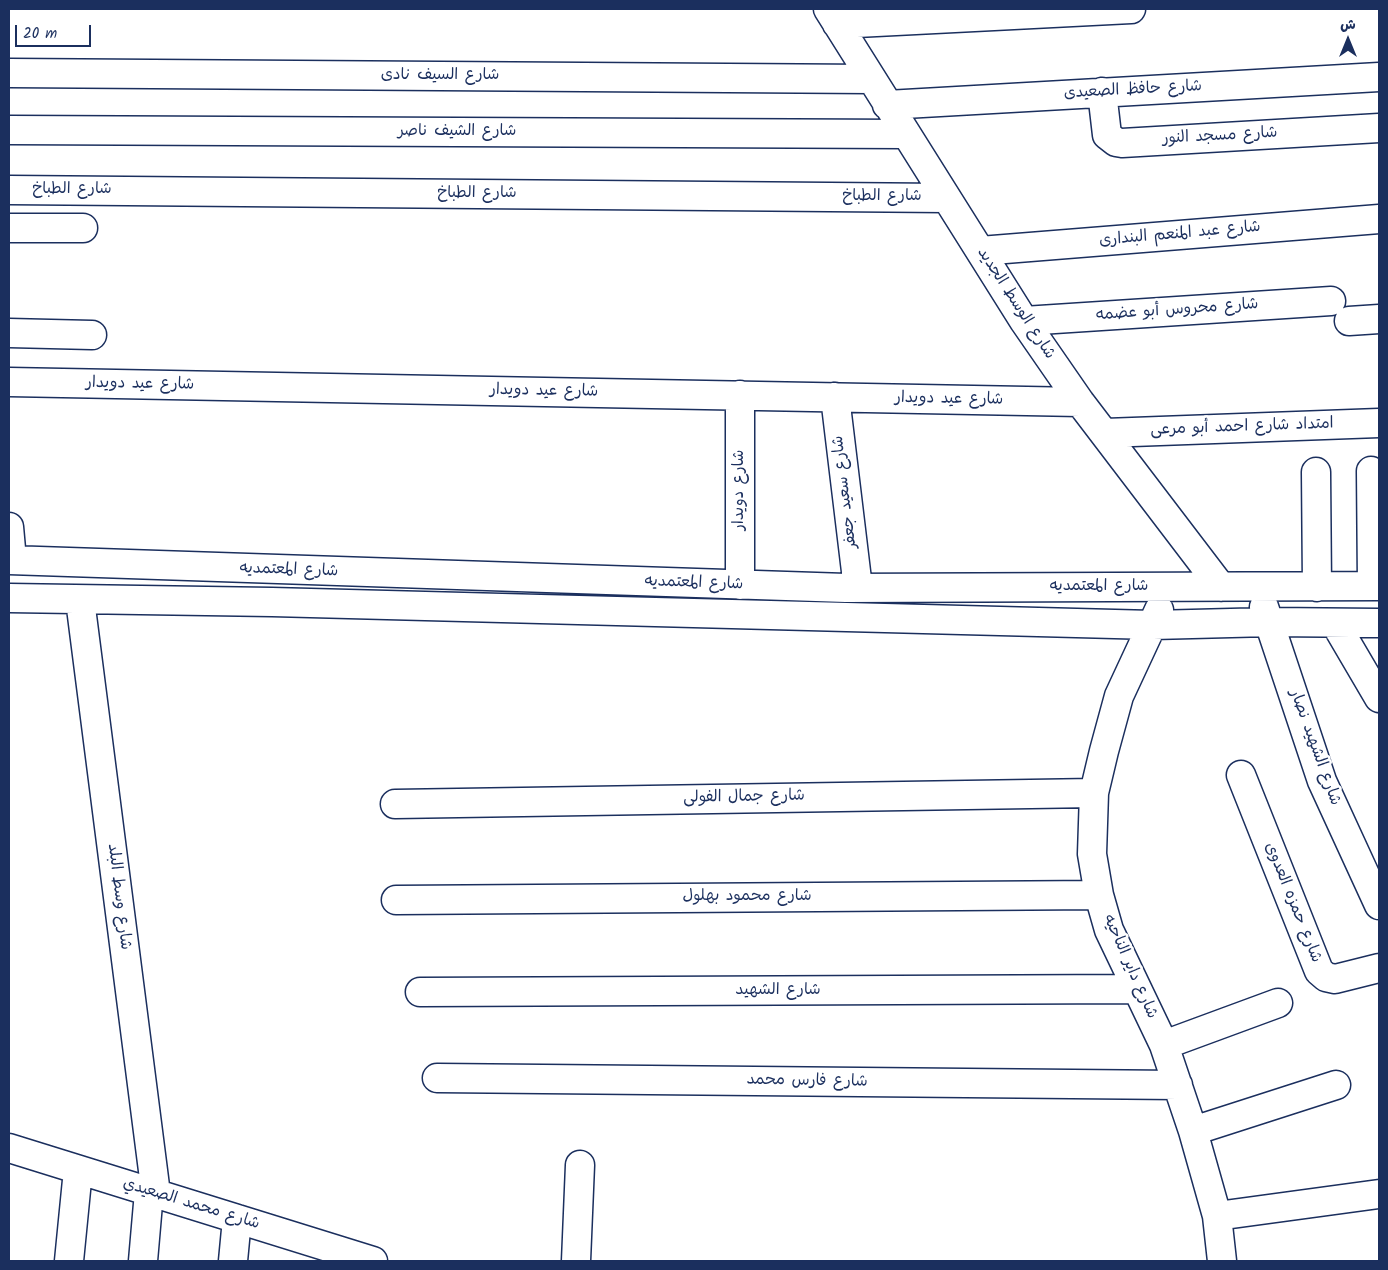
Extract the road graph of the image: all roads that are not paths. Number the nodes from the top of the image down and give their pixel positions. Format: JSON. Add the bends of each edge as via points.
{"nodes":[{"id":1,"x":1131,"y":9,"type":"edge"},
{"id":2,"x":832,"y":16,"type":"edge"},
{"id":3,"x":9,"y":73,"type":"edge"},
{"id":4,"x":1379,"y":77,"type":"edge"},
{"id":5,"x":871,"y":78,"type":"junction"},
{"id":6,"x":1102,"y":92,"type":"junction"},
{"id":7,"x":887,"y":105,"type":"junction"},
{"id":8,"x":1379,"y":128,"type":"edge"},
{"id":9,"x":9,"y":130,"type":"edge"},
{"id":10,"x":905,"y":134,"type":"junction"},
{"id":11,"x":9,"y":190,"type":"edge"},
{"id":12,"x":946,"y":198,"type":"junction"},
{"id":13,"x":1379,"y":219,"type":"edge"},
{"id":14,"x":9,"y":228,"type":"edge"},
{"id":15,"x":83,"y":228,"type":"dead end"},
{"id":16,"x":980,"y":251,"type":"junction"},
{"id":17,"x":1330,"y":301,"type":"dead end"},
{"id":18,"x":1379,"y":319,"type":"edge"},
{"id":19,"x":1024,"y":321,"type":"junction"},
{"id":20,"x":1349,"y":321,"type":"dead end"},
{"id":21,"x":9,"y":333,"type":"edge"},
{"id":22,"x":92,"y":335,"type":"dead end"},
{"id":23,"x":9,"y":382,"type":"edge"},
{"id":24,"x":740,"y":395,"type":"junction"},
{"id":25,"x":835,"y":397,"type":"junction"},
{"id":26,"x":1080,"y":402,"type":"junction"},
{"id":27,"x":1379,"y":423,"type":"edge"},
{"id":28,"x":1105,"y":433,"type":"junction"},
{"id":29,"x":1371,"y":470,"type":"dead end"},
{"id":30,"x":1316,"y":472,"type":"dead end"},
{"id":31,"x":9,"y":527,"type":"edge"},
{"id":32,"x":11,"y":560,"type":"edge"},
{"id":33,"x":740,"y":586,"type":"junction"},
{"id":34,"x":1376,"y":586,"type":"edge"},
{"id":35,"x":1168,"y":587,"type":"junction"},
{"id":36,"x":1221,"y":587,"type":"junction"},
{"id":37,"x":1257,"y":587,"type":"junction"},
{"id":38,"x":1317,"y":587,"type":"junction"},
{"id":39,"x":852,"y":588,"type":"junction"},
{"id":40,"x":9,"y":598,"type":"edge"},
{"id":41,"x":80,"y":600,"type":"junction"},
{"id":42,"x":845,"y":616,"type":"junction"},
{"id":43,"x":1270,"y":622,"type":"junction"},
{"id":44,"x":1335,"y":623,"type":"junction"},
{"id":45,"x":1379,"y":623,"type":"edge"},
{"id":46,"x":1153,"y":625,"type":"junction"},
{"id":47,"x":1379,"y":698,"type":"edge"},
{"id":48,"x":1240,"y":775,"type":"dead end"},
{"id":49,"x":1094,"y":793,"type":"junction"},
{"id":50,"x":395,"y":804,"type":"dead end"},
{"id":51,"x":1099,"y":895,"type":"junction"},
{"id":52,"x":396,"y":900,"type":"dead end"},
{"id":53,"x":1379,"y":905,"type":"edge"},
{"id":54,"x":1379,"y":968,"type":"edge"},
{"id":55,"x":1137,"y":989,"type":"junction"},
{"id":56,"x":420,"y":992,"type":"dead end"},
{"id":57,"x":1278,"y":1003,"type":"dead end"},
{"id":58,"x":1164,"y":1045,"type":"junction"},
{"id":59,"x":437,"y":1078,"type":"dead end"},
{"id":60,"x":1178,"y":1085,"type":"junction"},
{"id":61,"x":1336,"y":1085,"type":"dead end"},
{"id":62,"x":1193,"y":1131,"type":"junction"},
{"id":63,"x":9,"y":1148,"type":"edge"},
{"id":64,"x":580,"y":1165,"type":"dead end"},
{"id":65,"x":78,"y":1170,"type":"junction"},
{"id":66,"x":153,"y":1193,"type":"junction"},
{"id":67,"x":1379,"y":1194,"type":"edge"},
{"id":68,"x":1217,"y":1216,"type":"junction"},
{"id":69,"x":237,"y":1219,"type":"junction"},
{"id":70,"x":69,"y":1261,"type":"edge"},
{"id":71,"x":143,"y":1261,"type":"edge"},
{"id":72,"x":233,"y":1261,"type":"edge"},
{"id":73,"x":373,"y":1261,"type":"edge"},
{"id":74,"x":576,"y":1261,"type":"edge"},
{"id":75,"x":1222,"y":1261,"type":"edge"}],
"edges":[{"from":1,"to":2,"type":"street"},
{"from":2,"to":5,"type":"street","name":"شارع الوسط الجديد"},
{"from":3,"to":5,"type":"street","name":"شارع السيف نادى"},
{"from":4,"to":6,"type":"street","name":"شارع حافظ الصعيدى"},
{"from":5,"to":7,"type":"street","name":"شارع الوسط الجديد"},
{"from":6,"to":7,"type":"street","name":"شارع حافظ الصعيدى"},
{"from":6,"to":8,"type":"street","name":"شارع مسجد النور","via":[[1106,135],[1122,143]]},
{"from":7,"to":10,"type":"street","name":"شارع الوسط الجديد"},
{"from":9,"to":10,"type":"street","name":"شارع الشيف ناصر"},
{"from":10,"to":12,"type":"street","name":"شارع الوسط الجديد"},
{"from":11,"to":12,"type":"street","name":"شارع الطباخ"},
{"from":12,"to":16,"type":"street","name":"شارع الوسط الجديد"},
{"from":13,"to":16,"type":"street","name":"شارع عبد المنعم البندارى"},
{"from":14,"to":15,"type":"street"},
{"from":16,"to":19,"type":"street","name":"شارع الوسط الجديد"},
{"from":17,"to":19,"type":"street","name":"شارع محروس أبو عضمه"},
{"from":18,"to":20,"type":"street"},
{"from":19,"to":26,"type":"street","name":"شارع الوسط الجديد"},
{"from":21,"to":22,"type":"street"},
{"from":23,"to":24,"type":"street","name":"شارع عيد دويدار"},
{"from":24,"to":25,"type":"street","name":"شارع عيد دويدار"},
{"from":24,"to":33,"type":"street","name":"شارع دويدار"},
{"from":25,"to":26,"type":"street","name":"شارع عيد دويدار"},
{"from":25,"to":39,"type":"street","name":"شارع سعيد جعفر"},
{"from":26,"to":28,"type":"street","name":"شارع الوسط الجديد"},
{"from":27,"to":28,"type":"street","name":"امتداد شارع احمد أبو مرعى"},
{"from":28,"to":36,"type":"street","name":"شارع الوسط الجديد"},
{"from":29,"to":34,"type":"street"},
{"from":30,"to":38,"type":"street"},
{"from":31,"to":32,"type":"street"},
{"from":32,"to":33,"type":"street","name":"شارع المعتمديه"},
{"from":33,"to":39,"type":"street","name":"شارع المعتمديه"},
{"from":34,"to":38,"type":"street","name":"شارع المعتمديه"},
{"from":35,"to":36,"type":"street","name":"شارع المعتمديه"},
{"from":35,"to":39,"type":"street","name":"شارع المعتمديه"},
{"from":35,"to":46,"type":"street","name":"شارع داير الناحيه"},
{"from":36,"to":37,"type":"street","name":"شارع المعتمديه"},
{"from":37,"to":38,"type":"street","name":"شارع المعتمديه"},
{"from":37,"to":43,"type":"street","name":"شارع الشهيد نصار"},
{"from":39,"to":42,"type":"street","name":"شارع سعيد جعفر"},
{"from":40,"to":41,"type":"street","name":"شارع المعتمديه"},
{"from":41,"to":42,"type":"street","name":"شارع المعتمديه"},
{"from":41,"to":66,"type":"street","name":"شارع وسط البلد"},
{"from":42,"to":46,"type":"street","name":"شارع المعتمديه"},
{"from":43,"to":44,"type":"street","name":"شارع المعتمديه"},
{"from":43,"to":46,"type":"street","name":"شارع المعتمديه"},
{"from":43,"to":53,"type":"street","name":"شارع الشهيد نصار","via":[[1322,781]]},
{"from":44,"to":45,"type":"street","name":"شارع المعتمديه"},
{"from":44,"to":47,"type":"street"},
{"from":46,"to":49,"type":"street","name":"شارع داير الناحيه","via":[[1120,696]]},
{"from":48,"to":54,"type":"street","name":"شارع حمزه العدوى","via":[[1319,971],[1335,979]]},
{"from":49,"to":50,"type":"street","name":"شارع جمال الفولى"},
{"from":49,"to":51,"type":"street","name":"شارع داير الناحيه","via":[[1092,854]]},
{"from":51,"to":52,"type":"street","name":"شارع محمود بهلول"},
{"from":51,"to":55,"type":"street","name":"شارع داير الناحيه","via":[[1109,930]]},
{"from":55,"to":56,"type":"street","name":"شارع الشهيد"},
{"from":55,"to":58,"type":"street","name":"شارع داير الناحيه"},
{"from":57,"to":58,"type":"street"},
{"from":58,"to":60,"type":"street","name":"شارع داير الناحيه"},
{"from":59,"to":60,"type":"street","name":"شارع فارس محمد"},
{"from":60,"to":62,"type":"street","name":"شارع داير الناحيه"},
{"from":61,"to":62,"type":"street"},
{"from":62,"to":68,"type":"street","name":"شارع داير الناحيه"},
{"from":63,"to":65,"type":"street","name":"شارع محمد الصعيدي"},
{"from":64,"to":74,"type":"street"},
{"from":65,"to":66,"type":"street","name":"شارع محمد الصعيدي"},
{"from":65,"to":70,"type":"street"},
{"from":66,"to":69,"type":"street","name":"شارع محمد الصعيدي"},
{"from":66,"to":71,"type":"street","name":"شارع وسط البلد"},
{"from":67,"to":68,"type":"street"},
{"from":68,"to":75,"type":"street","name":"شارع داير الناحيه"},
{"from":69,"to":72,"type":"street"},
{"from":69,"to":73,"type":"street","name":"شارع محمد الصعيدي"}]}
